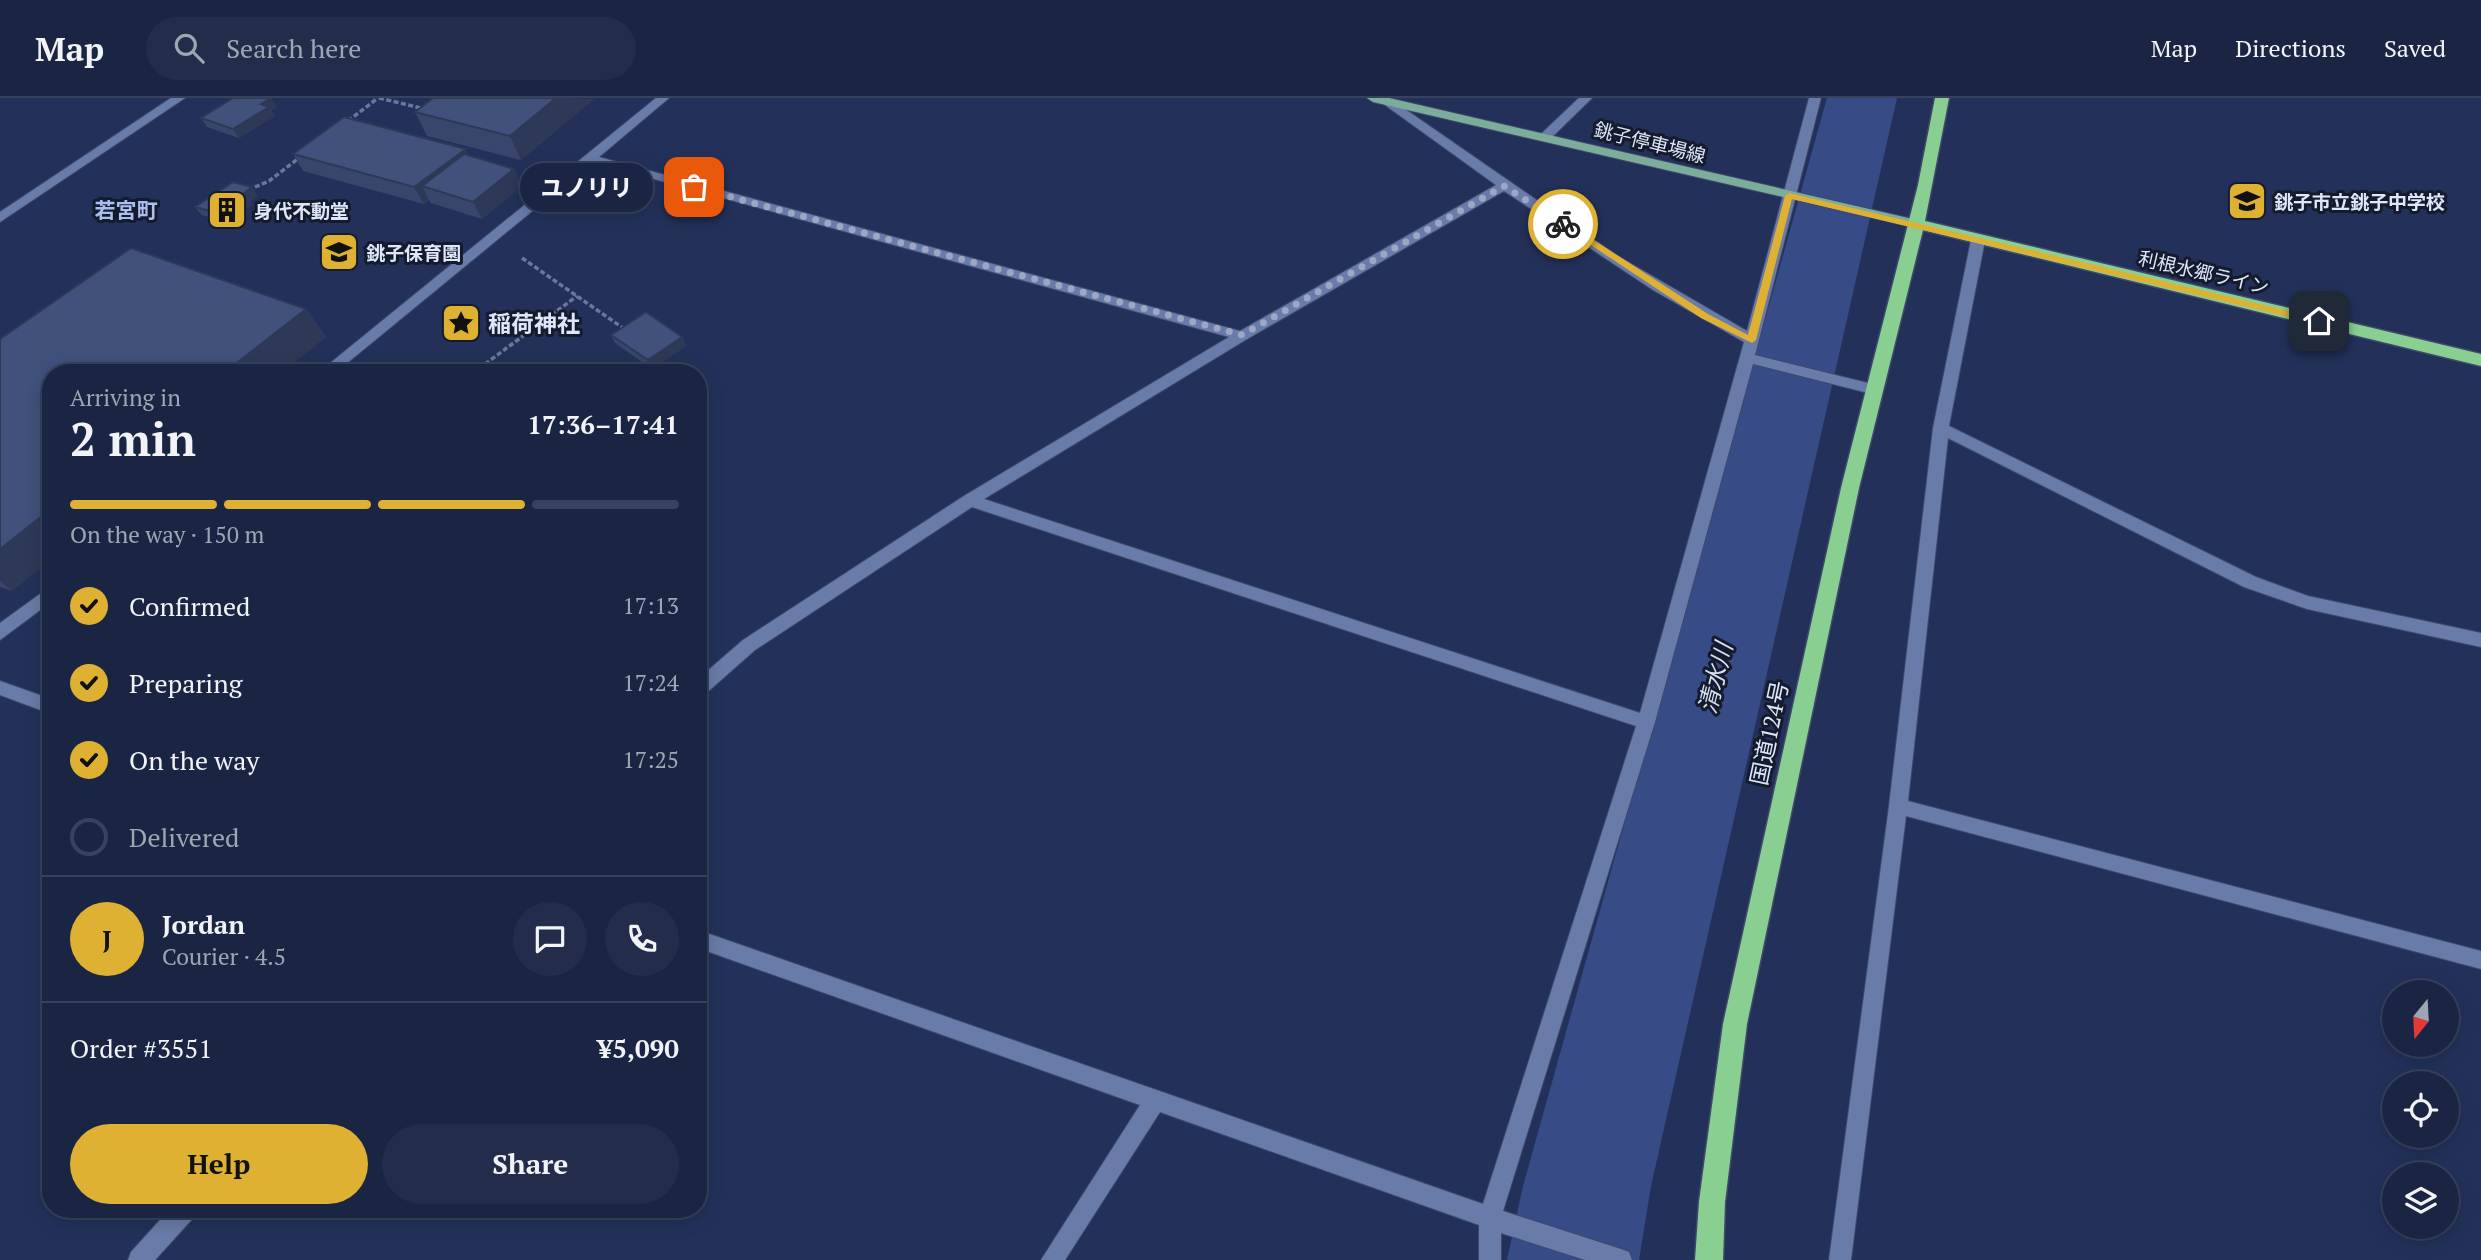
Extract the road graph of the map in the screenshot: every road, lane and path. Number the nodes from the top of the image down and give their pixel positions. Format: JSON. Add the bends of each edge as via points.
{"nodes":[{"id":1,"x":179,"y":98,"type":"edge"},
{"id":2,"x":378,"y":98,"type":"edge"},
{"id":3,"x":663,"y":98,"type":"edge"},
{"id":4,"x":1373,"y":98,"type":"edge"},
{"id":5,"x":1586,"y":98,"type":"edge"},
{"id":6,"x":1815,"y":98,"type":"edge"},
{"id":7,"x":1942,"y":98,"type":"edge"},
{"id":8,"x":1389,"y":102,"type":"junction"},
{"id":9,"x":421,"y":108,"type":"edge"},
{"id":10,"x":345,"y":123,"type":"edge"},
{"id":11,"x":1545,"y":137,"type":"junction"},
{"id":12,"x":302,"y":156,"type":"edge"},
{"id":13,"x":590,"y":158,"type":"junction"},
{"id":14,"x":1504,"y":186,"type":"junction"},
{"id":15,"x":255,"y":187,"type":"edge"},
{"id":16,"x":1789,"y":196,"type":"junction"},
{"id":17,"x":0,"y":218,"type":"edge"},
{"id":18,"x":1917,"y":225,"type":"junction"},
{"id":19,"x":493,"y":238,"type":"junction"},
{"id":20,"x":1978,"y":240,"type":"junction"},
{"id":21,"x":577,"y":296,"type":"junction"},
{"id":22,"x":623,"y":328,"type":"edge"},
{"id":23,"x":1242,"y":335,"type":"junction"},
{"id":24,"x":1752,"y":340,"type":"junction"},
{"id":25,"x":1747,"y":358,"type":"junction"},
{"id":26,"x":2481,"y":360,"type":"edge"},
{"id":27,"x":336,"y":364,"type":"edge"},
{"id":28,"x":485,"y":364,"type":"edge"},
{"id":29,"x":1876,"y":390,"type":"junction"},
{"id":30,"x":1941,"y":428,"type":"junction"},
{"id":31,"x":970,"y":500,"type":"junction"},
{"id":32,"x":42,"y":599,"type":"edge"},
{"id":33,"x":0,"y":633,"type":"edge"},
{"id":34,"x":2481,"y":640,"type":"edge"},
{"id":35,"x":707,"y":682,"type":"edge"},
{"id":36,"x":0,"y":688,"type":"edge"},
{"id":37,"x":42,"y":704,"type":"edge"},
{"id":38,"x":1646,"y":723,"type":"junction"},
{"id":39,"x":1898,"y":806,"type":"junction"},
{"id":40,"x":707,"y":942,"type":"edge"},
{"id":41,"x":2481,"y":960,"type":"edge"},
{"id":42,"x":1156,"y":1101,"type":"junction"},
{"id":43,"x":178,"y":1218,"type":"edge"},
{"id":44,"x":1490,"y":1218,"type":"junction"},
{"id":45,"x":139,"y":1260,"type":"edge"},
{"id":46,"x":1052,"y":1260,"type":"edge"},
{"id":47,"x":1490,"y":1260,"type":"edge"},
{"id":48,"x":1621,"y":1260,"type":"edge"},
{"id":49,"x":1709,"y":1260,"type":"edge"},
{"id":50,"x":1840,"y":1260,"type":"edge"}],
"edges":[{"from":1,"to":17,"type":"street"},
{"from":2,"to":9,"type":"path"},
{"from":2,"to":10,"type":"path"},
{"from":3,"to":13,"type":"street"},
{"from":4,"to":8,"type":"main road","name":"銚子停車場線"},
{"from":5,"to":11,"type":"street"},
{"from":6,"to":16,"type":"street"},
{"from":7,"to":18,"type":"highway","name":"国道124号"},
{"from":8,"to":11,"type":"main road","name":"銚子停車場線"},
{"from":8,"to":14,"type":"street"},
{"from":11,"to":16,"type":"main road","name":"銚子停車場線"},
{"from":12,"to":15,"type":"path"},
{"from":13,"to":19,"type":"street"},
{"from":13,"to":23,"type":"street"},
{"from":14,"to":23,"type":"street"},
{"from":14,"to":24,"type":"street","via":[[1704,316]]},
{"from":16,"to":18,"type":"main road","name":"銚子停車場線"},
{"from":16,"to":24,"type":"street"},
{"from":18,"to":20,"type":"highway","name":"利根水郷ライン"},
{"from":18,"to":29,"type":"highway","name":"国道124号"},
{"from":19,"to":21,"type":"path"},
{"from":19,"to":27,"type":"street"},
{"from":20,"to":26,"type":"highway","name":"利根水郷ライン"},
{"from":20,"to":30,"type":"street"},
{"from":21,"to":22,"type":"path"},
{"from":21,"to":28,"type":"path"},
{"from":23,"to":31,"type":"street"},
{"from":24,"to":25,"type":"street"},
{"from":25,"to":29,"type":"street"},
{"from":25,"to":38,"type":"street"},
{"from":29,"to":49,"type":"highway","name":"国道124号","via":[[1850,488],[1735,1024]]},
{"from":30,"to":34,"type":"street","via":[[2250,582],[2307,601]]},
{"from":30,"to":39,"type":"street"},
{"from":31,"to":35,"type":"street","via":[[749,645]]},
{"from":31,"to":38,"type":"street"},
{"from":32,"to":33,"type":"street"},
{"from":36,"to":37,"type":"street"},
{"from":38,"to":44,"type":"street"},
{"from":39,"to":41,"type":"street"},
{"from":39,"to":50,"type":"street"},
{"from":40,"to":42,"type":"street"},
{"from":42,"to":44,"type":"street"},
{"from":42,"to":46,"type":"street"},
{"from":43,"to":45,"type":"street"},
{"from":44,"to":47,"type":"street"},
{"from":44,"to":48,"type":"street"}]}
